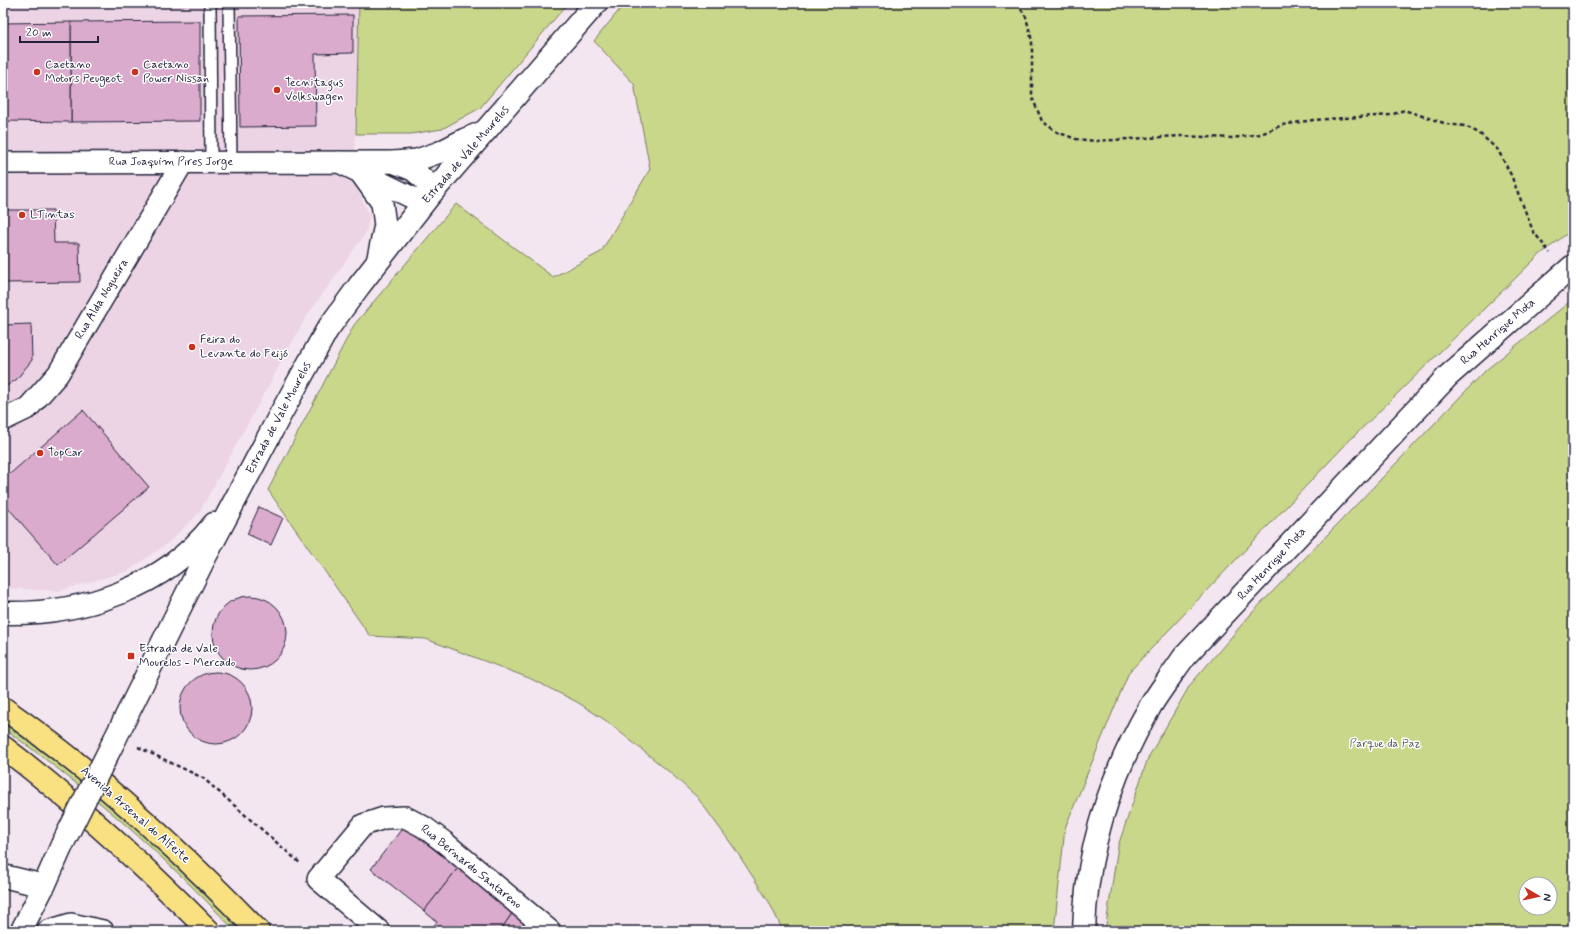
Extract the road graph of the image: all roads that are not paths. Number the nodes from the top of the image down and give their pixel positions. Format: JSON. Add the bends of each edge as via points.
{"nodes":[{"id":1,"x":210,"y":3,"type":"edge"},
{"id":2,"x":229,"y":3,"type":"edge"},
{"id":3,"x":596,"y":3,"type":"edge"},
{"id":4,"x":487,"y":130,"type":"junction"},
{"id":5,"x":183,"y":162,"type":"junction"},
{"id":6,"x":221,"y":162,"type":"junction"},
{"id":7,"x":339,"y":162,"type":"junction"},
{"id":8,"x":393,"y":162,"type":"junction"},
{"id":9,"x":3,"y":163,"type":"edge"},
{"id":10,"x":360,"y":173,"type":"junction"},
{"id":11,"x":430,"y":196,"type":"junction"},
{"id":12,"x":377,"y":262,"type":"junction"},
{"id":13,"x":1573,"y":266,"type":"edge"},
{"id":14,"x":3,"y":420,"type":"edge"},
{"id":15,"x":255,"y":461,"type":"junction"},
{"id":16,"x":3,"y":613,"type":"edge"},
{"id":17,"x":3,"y":708,"type":"edge"},
{"id":18,"x":3,"y":747,"type":"edge"},
{"id":19,"x":3,"y":876,"type":"edge"},
{"id":20,"x":44,"y":886,"type":"junction"},
{"id":21,"x":21,"y":931,"type":"edge"},
{"id":22,"x":48,"y":931,"type":"edge"},
{"id":23,"x":103,"y":931,"type":"edge"},
{"id":24,"x":209,"y":931,"type":"edge"},
{"id":25,"x":258,"y":931,"type":"edge"},
{"id":26,"x":379,"y":931,"type":"edge"},
{"id":27,"x":550,"y":931,"type":"edge"},
{"id":28,"x":1084,"y":931,"type":"edge"}],
"edges":[{"from":1,"to":6,"type":"lane"},
{"from":2,"to":6,"type":"lane"},
{"from":3,"to":4,"type":"main road","name":"Estrada de Vale Mourelos"},
{"from":4,"to":8,"type":"street","name":"Rua Joaquim Pires Jorge","via":[[417,160]]},
{"from":4,"to":11,"type":"main road","name":"Estrada de Vale Mourelos"},
{"from":5,"to":6,"type":"street","name":"Rua Joaquim Pires Jorge"},
{"from":5,"to":9,"type":"street","name":"Rua Joaquim Pires Jorge"},
{"from":5,"to":14,"type":"street","name":"Rua Alda Nogueira","via":[[58,374],[28,408]]},
{"from":6,"to":7,"type":"street","name":"Rua Joaquim Pires Jorge"},
{"from":7,"to":8,"type":"street","name":"Rua Joaquim Pires Jorge"},
{"from":7,"to":10,"type":"street","name":"Rua Joaquim Pires Jorge"},
{"from":8,"to":11,"type":"street","name":"Rua Joaquim Pires Jorge","via":[[413,170],[426,181]]},
{"from":10,"to":11,"type":"street","name":"Rua Joaquim Pires Jorge","via":[[415,199]]},
{"from":10,"to":12,"type":"street","name":"Rua Joaquim Pires Jorge","via":[[382,203],[385,225]]},
{"from":11,"to":12,"type":"main road","name":"Estrada de Vale Mourelos"},
{"from":12,"to":15,"type":"main road","name":"Estrada de Vale Mourelos","via":[[328,330]]},
{"from":13,"to":28,"type":"main road","name":"Rua Henrique Mota","via":[[1448,376],[1184,657],[1151,705],[1124,758],[1107,801],[1094,844]]},
{"from":15,"to":16,"type":"main road","via":[[224,511],[204,537],[168,567],[150,578],[87,605],[50,612]]},
{"from":15,"to":20,"type":"main road","name":"Estrada de Vale Mourelos","bridge":true,"via":[[124,742],[62,845]]},
{"from":17,"to":25,"type":"main road","name":"Avenida Arsenal do Alfeite","via":[[66,754],[163,837]]},
{"from":18,"to":24,"type":"main road","via":[[74,805]]},
{"from":19,"to":20,"type":"main road"},
{"from":20,"to":21,"type":"street"},
{"from":22,"to":23,"type":"street","via":[[71,924]]},
{"from":26,"to":27,"type":"street","name":"Rua Bernardo Santareno","via":[[318,879],[363,825],[384,818],[405,817],[444,842]]}]}
